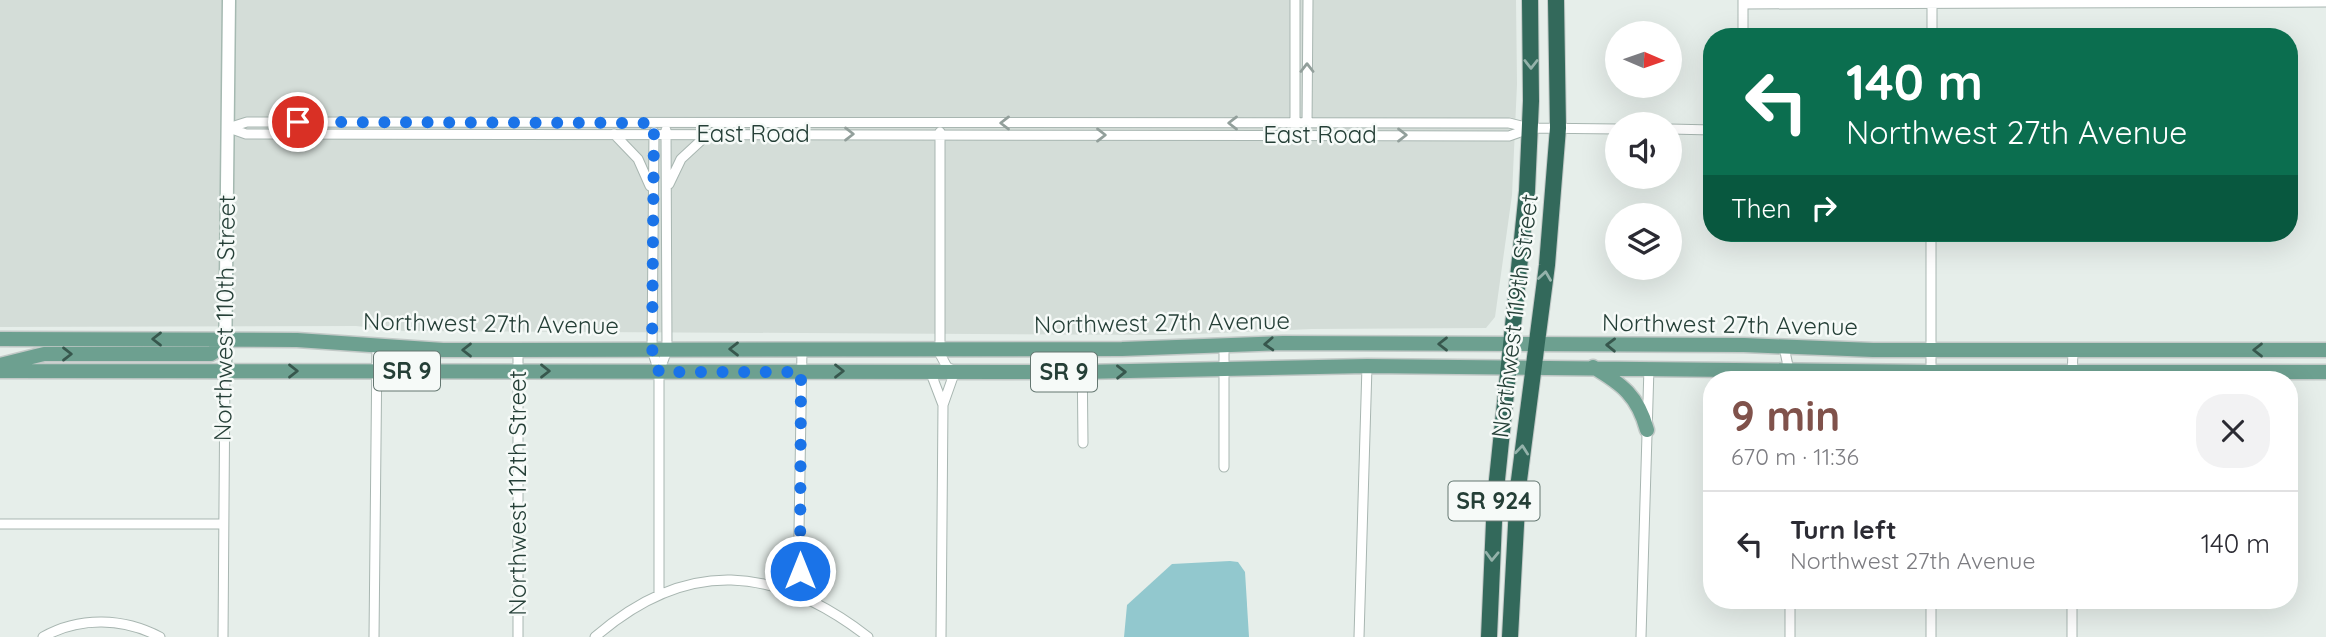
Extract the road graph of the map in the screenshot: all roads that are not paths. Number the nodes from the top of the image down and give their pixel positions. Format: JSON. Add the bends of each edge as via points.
{"nodes":[{"id":1,"x":229,"y":0,"type":"edge"},
{"id":2,"x":1295,"y":0,"type":"edge"},
{"id":3,"x":1308,"y":0,"type":"edge"},
{"id":4,"x":1530,"y":0,"type":"edge"},
{"id":5,"x":1556,"y":0,"type":"edge"},
{"id":6,"x":1743,"y":2,"type":"edge"},
{"id":7,"x":2053,"y":2,"type":"edge"},
{"id":8,"x":2326,"y":2,"type":"edge"},
{"id":9,"x":1932,"y":4,"type":"junction"},
{"id":10,"x":1743,"y":28,"type":"edge"},
{"id":11,"x":1932,"y":28,"type":"edge"},
{"id":12,"x":666,"y":122,"type":"junction"},
{"id":13,"x":654,"y":123,"type":"junction"},
{"id":14,"x":940,"y":123,"type":"junction"},
{"id":15,"x":1295,"y":123,"type":"junction"},
{"id":16,"x":1307,"y":124,"type":"junction"},
{"id":17,"x":229,"y":128,"type":"junction"},
{"id":18,"x":1530,"y":128,"type":"junction"},
{"id":19,"x":1558,"y":128,"type":"junction"},
{"id":20,"x":1605,"y":129,"type":"edge"},
{"id":21,"x":1682,"y":130,"type":"edge"},
{"id":22,"x":1703,"y":130,"type":"edge"},
{"id":23,"x":614,"y":134,"type":"junction"},
{"id":24,"x":654,"y":134,"type":"junction"},
{"id":25,"x":666,"y":134,"type":"junction"},
{"id":26,"x":708,"y":134,"type":"junction"},
{"id":27,"x":940,"y":135,"type":"junction"},
{"id":28,"x":1294,"y":135,"type":"junction"},
{"id":29,"x":1307,"y":135,"type":"junction"},
{"id":30,"x":652,"y":191,"type":"junction"},
{"id":31,"x":667,"y":191,"type":"junction"},
{"id":32,"x":1931,"y":242,"type":"edge"},
{"id":33,"x":0,"y":339,"type":"edge"},
{"id":34,"x":226,"y":339,"type":"junction"},
{"id":35,"x":1511,"y":344,"type":"junction"},
{"id":36,"x":1536,"y":344,"type":"junction"},
{"id":37,"x":377,"y":346,"type":"junction"},
{"id":38,"x":1224,"y":346,"type":"junction"},
{"id":39,"x":1784,"y":347,"type":"junction"},
{"id":40,"x":518,"y":349,"type":"junction"},
{"id":41,"x":659,"y":349,"type":"junction"},
{"id":42,"x":802,"y":349,"type":"junction"},
{"id":43,"x":940,"y":349,"type":"junction"},
{"id":44,"x":1082,"y":349,"type":"junction"},
{"id":45,"x":1931,"y":350,"type":"junction"},
{"id":46,"x":2073,"y":350,"type":"junction"},
{"id":47,"x":2326,"y":350,"type":"edge"},
{"id":48,"x":0,"y":365,"type":"edge"},
{"id":49,"x":1367,"y":366,"type":"junction"},
{"id":50,"x":1508,"y":366,"type":"junction"},
{"id":51,"x":1649,"y":366,"type":"junction"},
{"id":52,"x":1533,"y":367,"type":"junction"},
{"id":53,"x":1592,"y":367,"type":"junction"},
{"id":54,"x":1224,"y":368,"type":"junction"},
{"id":55,"x":0,"y":371,"type":"edge"},
{"id":56,"x":225,"y":371,"type":"junction"},
{"id":57,"x":377,"y":371,"type":"junction"},
{"id":58,"x":518,"y":371,"type":"junction"},
{"id":59,"x":930,"y":371,"type":"junction"},
{"id":60,"x":955,"y":371,"type":"junction"},
{"id":61,"x":1736,"y":371,"type":"edge"},
{"id":62,"x":1788,"y":371,"type":"edge"},
{"id":63,"x":1931,"y":371,"type":"edge"},
{"id":64,"x":2072,"y":371,"type":"edge"},
{"id":65,"x":659,"y":372,"type":"junction"},
{"id":66,"x":801,"y":372,"type":"junction"},
{"id":67,"x":1083,"y":372,"type":"junction"},
{"id":68,"x":2298,"y":372,"type":"edge"},
{"id":69,"x":2326,"y":372,"type":"edge"},
{"id":70,"x":943,"y":405,"type":"junction"},
{"id":71,"x":1647,"y":430,"type":"junction"},
{"id":72,"x":1083,"y":443,"type":"dead end"},
{"id":73,"x":1224,"y":467,"type":"dead end"},
{"id":74,"x":0,"y":524,"type":"edge"},
{"id":75,"x":222,"y":524,"type":"junction"},
{"id":76,"x":798,"y":593,"type":"junction"},
{"id":77,"x":659,"y":594,"type":"junction"},
{"id":78,"x":1790,"y":609,"type":"edge"},
{"id":79,"x":1931,"y":609,"type":"edge"},
{"id":80,"x":2072,"y":609,"type":"edge"},
{"id":81,"x":43,"y":637,"type":"edge"},
{"id":82,"x":160,"y":637,"type":"edge"},
{"id":83,"x":223,"y":637,"type":"edge"},
{"id":84,"x":374,"y":637,"type":"edge"},
{"id":85,"x":518,"y":637,"type":"edge"},
{"id":86,"x":595,"y":637,"type":"edge"},
{"id":87,"x":868,"y":637,"type":"edge"},
{"id":88,"x":941,"y":637,"type":"edge"},
{"id":89,"x":1359,"y":637,"type":"edge"},
{"id":90,"x":1489,"y":637,"type":"edge"},
{"id":91,"x":1510,"y":637,"type":"edge"},
{"id":92,"x":1641,"y":637,"type":"edge"},
{"id":93,"x":1790,"y":637,"type":"edge"},
{"id":94,"x":1931,"y":637,"type":"edge"},
{"id":95,"x":2072,"y":637,"type":"edge"}],
"edges":[{"from":1,"to":17,"type":"street","name":"Northwest 110th Street"},
{"from":2,"to":15,"type":"street"},
{"from":16,"to":3,"type":"street","one_way":true},
{"from":4,"to":18,"type":"highway","name":"Northwest 119th Street","number":"SR 924","one_way":true},
{"from":5,"to":19,"type":"highway","name":"Northwest 119th Street","number":"SR 924"},
{"from":6,"to":9,"type":"street"},
{"from":6,"to":10,"type":"street"},
{"from":7,"to":8,"type":"street"},
{"from":7,"to":9,"type":"street"},
{"from":9,"to":11,"type":"street"},
{"from":12,"to":13,"type":"street","name":"East Road"},
{"from":12,"to":14,"type":"street","name":"East Road"},
{"from":12,"to":25,"type":"street"},
{"from":13,"to":17,"type":"street","name":"East Road","via":[[247,122]]},
{"from":13,"to":24,"type":"street"},
{"from":15,"to":14,"type":"street","name":"East Road","one_way":true},
{"from":14,"to":27,"type":"street"},
{"from":15,"to":16,"type":"street","name":"East Road"},
{"from":15,"to":28,"type":"street"},
{"from":16,"to":18,"type":"street","name":"East Road","via":[[1509,123]]},
{"from":16,"to":29,"type":"street"},
{"from":17,"to":23,"type":"street","name":"East Road","via":[[246,134]]},
{"from":17,"to":34,"type":"street","name":"Northwest 110th Street"},
{"from":18,"to":19,"type":"street","name":"East Road"},
{"from":29,"to":18,"type":"street","name":"East Road","one_way":true,"via":[[1509,136]]},
{"from":18,"to":35,"type":"highway","name":"Northwest 119th Street","number":"SR 924"},
{"from":19,"to":20,"type":"street","name":"East Road"},
{"from":36,"to":19,"type":"highway","name":"Northwest 119th Street","number":"SR 924","one_way":true},
{"from":21,"to":22,"type":"street"},
{"from":23,"to":24,"type":"street","name":"East Road"},
{"from":23,"to":30,"type":"street","via":[[642,164]]},
{"from":24,"to":25,"type":"street","name":"East Road"},
{"from":24,"to":30,"type":"street"},
{"from":25,"to":26,"type":"street","name":"East Road"},
{"from":25,"to":31,"type":"street"},
{"from":26,"to":27,"type":"street","name":"East Road","one_way":true},
{"from":26,"to":31,"type":"street","via":[[681,159]]},
{"from":27,"to":28,"type":"street","name":"East Road","one_way":true},
{"from":27,"to":43,"type":"street"},
{"from":28,"to":29,"type":"street","name":"East Road"},
{"from":30,"to":41,"type":"street"},
{"from":31,"to":41,"type":"street"},
{"from":32,"to":45,"type":"street"},
{"from":34,"to":33,"type":"main road","name":"Northwest 27th Avenue","number":"SR 9","one_way":true},
{"from":34,"to":37,"type":"main road","name":"Northwest 27th Avenue","number":"SR 9"},
{"from":48,"to":34,"type":"main road","one_way":true,"via":[[44,354],[211,354]]},
{"from":34,"to":56,"type":"street","name":"Northwest 110th Street"},
{"from":35,"to":36,"type":"main road","name":"Northwest 27th Avenue","number":"SR 9"},
{"from":35,"to":38,"type":"main road","name":"Northwest 27th Avenue","number":"SR 9","one_way":true},
{"from":35,"to":50,"type":"highway","name":"Northwest 119th Street","number":"SR 924"},
{"from":39,"to":36,"type":"main road","name":"Northwest 27th Avenue","number":"SR 9","one_way":true},
{"from":36,"to":52,"type":"highway","name":"Northwest 119th Street","number":"SR 924"},
{"from":40,"to":37,"type":"main road","name":"Northwest 27th Avenue","number":"SR 9","one_way":true},
{"from":37,"to":57,"type":"street"},
{"from":38,"to":44,"type":"main road","name":"Northwest 27th Avenue","number":"SR 9"},
{"from":38,"to":54,"type":"street"},
{"from":39,"to":45,"type":"main road","name":"Northwest 27th Avenue","number":"SR 9"},
{"from":39,"to":62,"type":"street"},
{"from":40,"to":41,"type":"main road","name":"Northwest 27th Avenue","number":"SR 9"},
{"from":40,"to":58,"type":"street","name":"Northwest 112th Street"},
{"from":42,"to":41,"type":"main road","name":"Northwest 27th Avenue","number":"SR 9","one_way":true},
{"from":41,"to":65,"type":"street"},
{"from":41,"to":65,"type":"street"},
{"from":42,"to":43,"type":"main road","name":"Northwest 27th Avenue","number":"SR 9"},
{"from":42,"to":66,"type":"street"},
{"from":43,"to":44,"type":"main road","name":"Northwest 27th Avenue","number":"SR 9"},
{"from":43,"to":60,"type":"street","via":[[943,362]]},
{"from":44,"to":67,"type":"street"},
{"from":45,"to":46,"type":"main road","name":"Northwest 27th Avenue","number":"SR 9"},
{"from":45,"to":63,"type":"street"},
{"from":47,"to":46,"type":"main road","name":"Northwest 27th Avenue","number":"SR 9","one_way":true},
{"from":46,"to":64,"type":"street"},
{"from":49,"to":50,"type":"main road","name":"Northwest 27th Avenue","number":"SR 9"},
{"from":49,"to":54,"type":"main road","name":"Northwest 27th Avenue","number":"SR 9"},
{"from":49,"to":89,"type":"street"},
{"from":50,"to":52,"type":"main road","name":"Northwest 27th Avenue","number":"SR 9"},
{"from":50,"to":90,"type":"highway","name":"Northwest 119th Street","number":"SR 924","one_way":true,"via":[[1493,522]]},
{"from":51,"to":53,"type":"main road","name":"Northwest 27th Avenue","number":"SR 9"},
{"from":51,"to":61,"type":"main road","name":"Northwest 27th Avenue","number":"SR 9"},
{"from":51,"to":71,"type":"street"},
{"from":52,"to":53,"type":"main road","name":"Northwest 27th Avenue","number":"SR 9"},
{"from":91,"to":52,"type":"highway","name":"Northwest 119th Street","number":"SR 924","one_way":true,"via":[[1518,488]]},
{"from":53,"to":71,"type":"main road","via":[[1622,383],[1634,397]]},
{"from":67,"to":54,"type":"main road","name":"Northwest 27th Avenue","number":"SR 9","one_way":true},
{"from":54,"to":73,"type":"street"},
{"from":55,"to":56,"type":"main road","name":"Northwest 27th Avenue","number":"SR 9"},
{"from":56,"to":57,"type":"main road","name":"Northwest 27th Avenue","number":"SR 9","one_way":true},
{"from":56,"to":75,"type":"street","name":"Northwest 110th Street"},
{"from":57,"to":58,"type":"main road","name":"Northwest 27th Avenue","number":"SR 9"},
{"from":57,"to":84,"type":"street"},
{"from":58,"to":65,"type":"main road","name":"Northwest 27th Avenue","number":"SR 9","one_way":true},
{"from":58,"to":85,"type":"street","name":"Northwest 112th Street"},
{"from":59,"to":60,"type":"main road","name":"Northwest 27th Avenue","number":"SR 9"},
{"from":66,"to":59,"type":"main road","name":"Northwest 27th Avenue","number":"SR 9","one_way":true},
{"from":59,"to":70,"type":"street"},
{"from":60,"to":67,"type":"main road","name":"Northwest 27th Avenue","number":"SR 9"},
{"from":60,"to":70,"type":"street"},
{"from":65,"to":66,"type":"main road","name":"Northwest 27th Avenue","number":"SR 9"},
{"from":65,"to":77,"type":"street"},
{"from":66,"to":76,"type":"street"},
{"from":67,"to":72,"type":"street"},
{"from":68,"to":69,"type":"main road","name":"Northwest 27th Avenue","number":"SR 9"},
{"from":70,"to":88,"type":"street"},
{"from":71,"to":92,"type":"street"},
{"from":74,"to":75,"type":"street"},
{"from":75,"to":83,"type":"street","name":"Northwest 110th Street"},
{"from":76,"to":77,"type":"street","via":[[759,582],[724,581]]},
{"from":76,"to":87,"type":"street"},
{"from":77,"to":86,"type":"street"},
{"from":78,"to":93,"type":"street"},
{"from":79,"to":94,"type":"street"},
{"from":80,"to":95,"type":"street"},
{"from":81,"to":82,"type":"street","via":[[98,622],[128,625]]}]}
